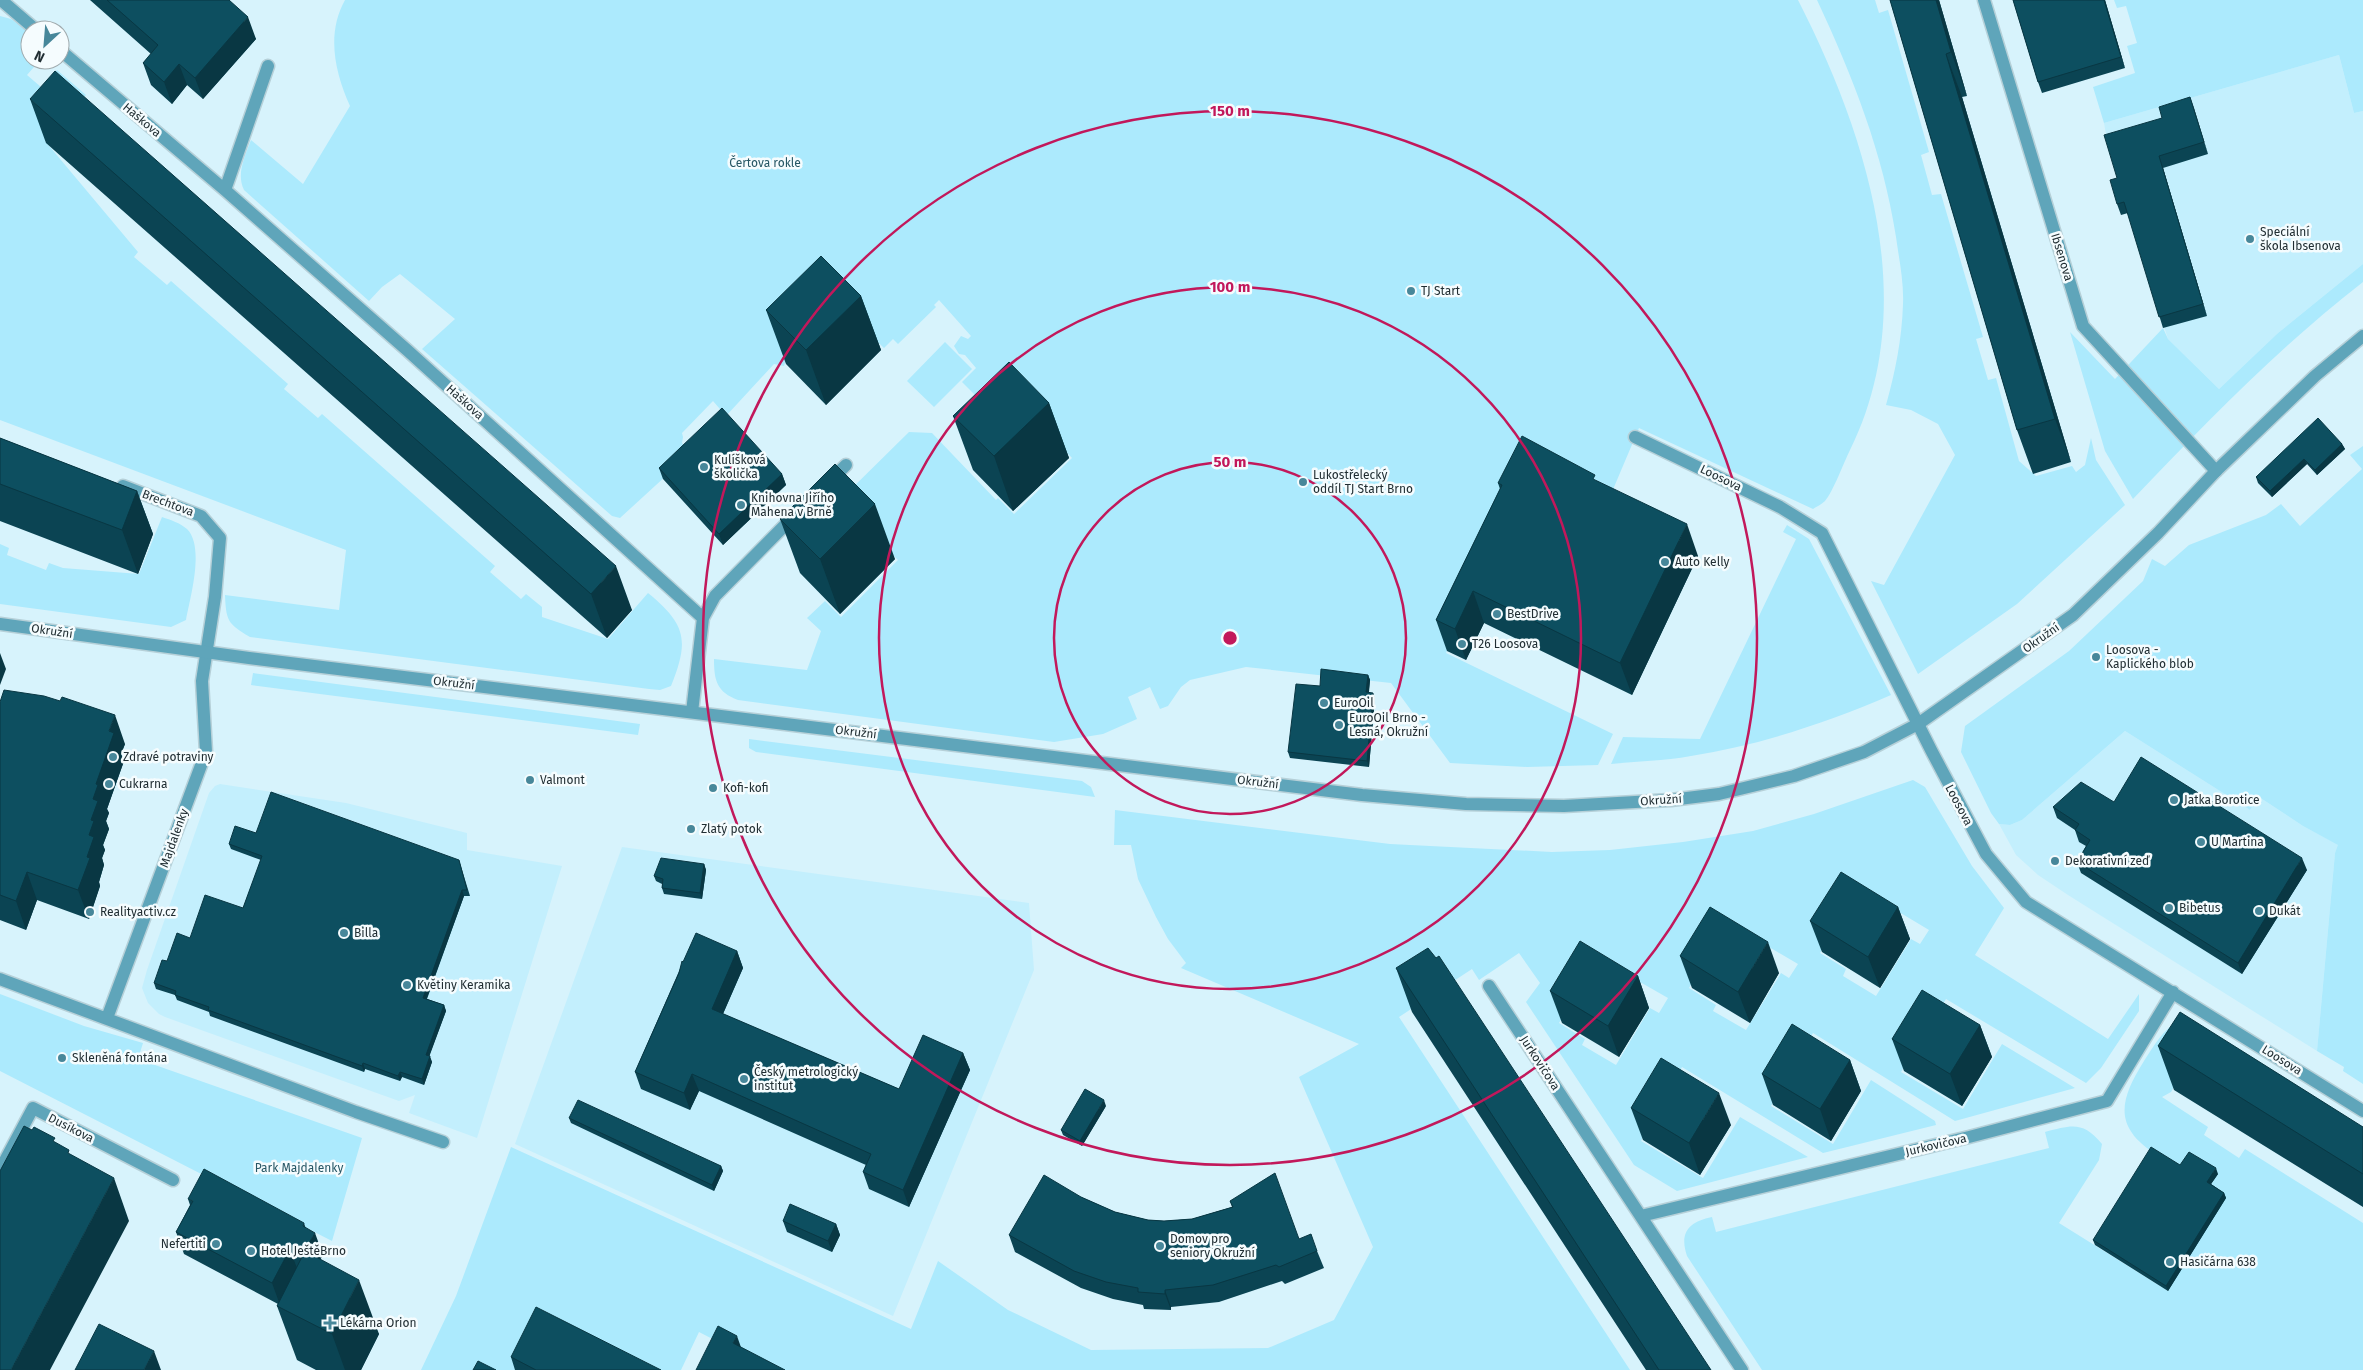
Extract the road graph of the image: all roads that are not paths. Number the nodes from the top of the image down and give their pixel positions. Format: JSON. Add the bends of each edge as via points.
{"nodes":[{"id":1,"x":0,"y":0,"type":"edge"},
{"id":2,"x":1984,"y":0,"type":"edge"},
{"id":3,"x":24,"y":20,"type":"edge"},
{"id":4,"x":70,"y":58,"type":"edge"},
{"id":5,"x":268,"y":66,"type":"dead end"},
{"id":6,"x":225,"y":190,"type":"junction"},
{"id":7,"x":2363,"y":336,"type":"edge"},
{"id":8,"x":1635,"y":437,"type":"dead end"},
{"id":9,"x":846,"y":465,"type":"dead end"},
{"id":10,"x":2216,"y":471,"type":"junction"},
{"id":11,"x":108,"y":480,"type":"edge"},
{"id":12,"x":818,"y":492,"type":"edge"},
{"id":13,"x":804,"y":506,"type":"edge"},
{"id":14,"x":703,"y":618,"type":"junction"},
{"id":15,"x":0,"y":624,"type":"edge"},
{"id":16,"x":207,"y":652,"type":"junction"},
{"id":17,"x":692,"y":712,"type":"junction"},
{"id":18,"x":1918,"y":724,"type":"junction"},
{"id":19,"x":0,"y":979,"type":"edge"},
{"id":20,"x":1489,"y":986,"type":"dead end"},
{"id":21,"x":2173,"y":992,"type":"junction"},
{"id":22,"x":107,"y":1018,"type":"junction"},
{"id":23,"x":2363,"y":1111,"type":"edge"},
{"id":24,"x":443,"y":1142,"type":"dead end"},
{"id":25,"x":0,"y":1170,"type":"edge"},
{"id":26,"x":173,"y":1180,"type":"dead end"},
{"id":27,"x":1641,"y":1216,"type":"junction"},
{"id":28,"x":1742,"y":1370,"type":"edge"}],
"edges":[{"from":1,"to":3,"type":"street"},
{"from":2,"to":10,"type":"street","name":"Ibsenova","via":[[2083,326]]},
{"from":4,"to":6,"type":"street","name":"Haškova"},
{"from":5,"to":6,"type":"street"},
{"from":6,"to":14,"type":"street","name":"Haškova","via":[[460,397]]},
{"from":7,"to":10,"type":"street","name":"Okružní","via":[[2315,376]]},
{"from":8,"to":18,"type":"street","name":"Loosova","via":[[1780,507],[1822,533]]},
{"from":9,"to":12,"type":"street"},
{"from":10,"to":18,"type":"street","name":"Okružní","via":[[2158,533],[2073,615]]},
{"from":11,"to":16,"type":"street","name":"Brechtova","via":[[201,516],[220,538]]},
{"from":13,"to":14,"type":"street","via":[[715,596]]},
{"from":14,"to":17,"type":"street"},
{"from":15,"to":16,"type":"street","name":"Okružní"},
{"from":16,"to":17,"type":"street","name":"Okružní"},
{"from":16,"to":22,"type":"street","name":"Majdalenky","via":[[202,681],[206,752]]},
{"from":17,"to":18,"type":"street","name":"Okružní","via":[[1362,795],[1466,804],[1564,806],[1719,794],[1794,776],[1864,752]]},
{"from":18,"to":21,"type":"street","name":"Loosova","via":[[1986,854],[2026,902]]},
{"from":19,"to":22,"type":"street"},
{"from":20,"to":27,"type":"street","name":"Jurkovičova"},
{"from":21,"to":23,"type":"street","name":"Loosova"},
{"from":21,"to":27,"type":"street","name":"Jurkovičova","via":[[2107,1101]]},
{"from":22,"to":24,"type":"street"},
{"from":25,"to":26,"type":"street","name":"Dusíkova","via":[[33,1108]]},
{"from":27,"to":28,"type":"street","name":"Jurkovičova"}]}
